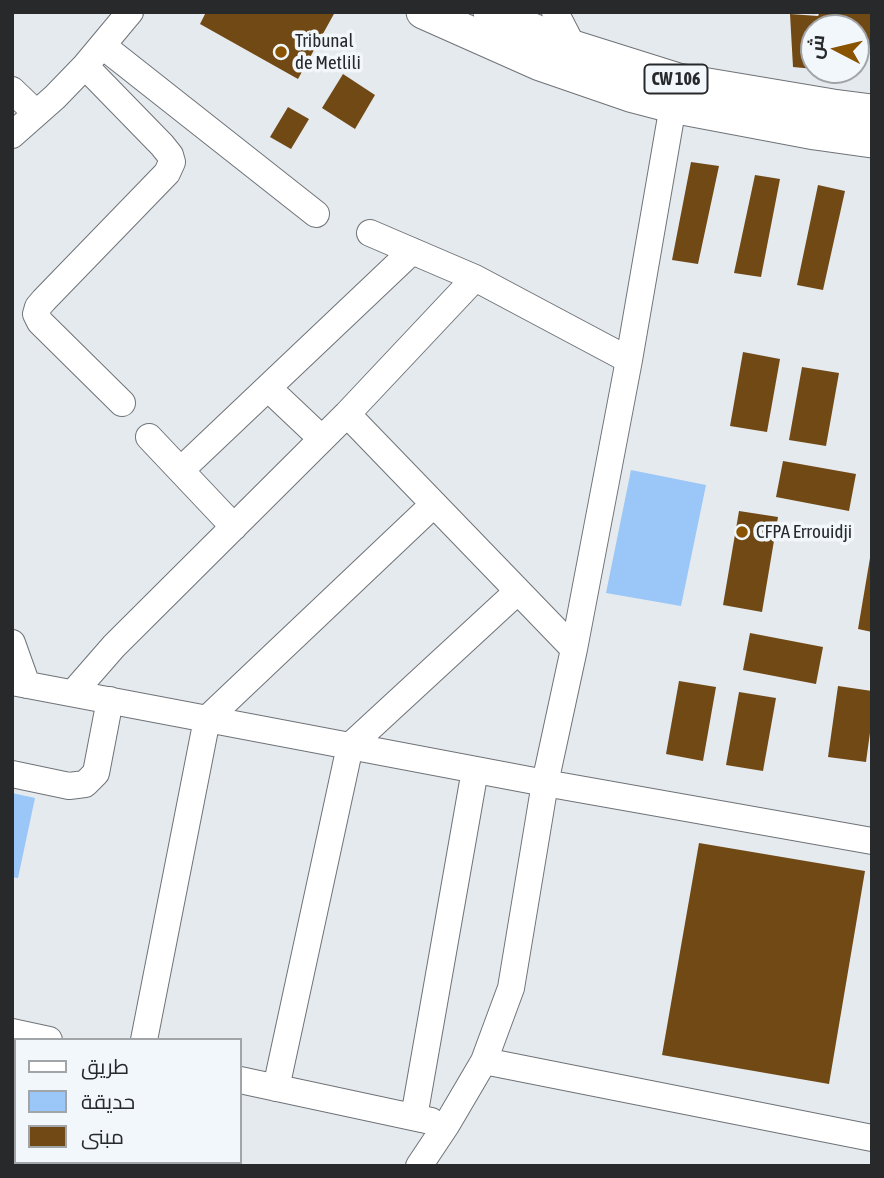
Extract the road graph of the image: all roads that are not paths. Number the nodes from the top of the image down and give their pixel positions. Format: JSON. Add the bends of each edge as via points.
{"nodes":[{"id":1,"x":130,"y":12,"type":"edge"},
{"id":2,"x":423,"y":12,"type":"edge"},
{"id":3,"x":490,"y":12,"type":"edge"},
{"id":4,"x":555,"y":12,"type":"edge"},
{"id":5,"x":103,"y":46,"type":"junction"},
{"id":6,"x":573,"y":47,"type":"junction"},
{"id":7,"x":85,"y":66,"type":"junction"},
{"id":8,"x":12,"y":90,"type":"edge"},
{"id":9,"x":675,"y":93,"type":"junction"},
{"id":10,"x":872,"y":111,"type":"edge"},
{"id":11,"x":36,"y":113,"type":"junction"},
{"id":12,"x":12,"y":135,"type":"edge"},
{"id":13,"x":872,"y":141,"type":"edge"},
{"id":14,"x":316,"y":214,"type":"dead end"},
{"id":15,"x":370,"y":233,"type":"dead end"},
{"id":16,"x":412,"y":251,"type":"junction"},
{"id":17,"x":475,"y":278,"type":"junction"},
{"id":18,"x":629,"y":360,"type":"junction"},
{"id":19,"x":268,"y":388,"type":"junction"},
{"id":20,"x":122,"y":402,"type":"dead end"},
{"id":21,"x":347,"y":415,"type":"junction"},
{"id":22,"x":149,"y":437,"type":"dead end"},
{"id":23,"x":322,"y":439,"type":"junction"},
{"id":24,"x":181,"y":470,"type":"junction"},
{"id":25,"x":434,"y":504,"type":"junction"},
{"id":26,"x":234,"y":527,"type":"junction"},
{"id":27,"x":519,"y":591,"type":"junction"},
{"id":28,"x":12,"y":643,"type":"edge"},
{"id":29,"x":574,"y":649,"type":"junction"},
{"id":30,"x":19,"y":683,"type":"edge"},
{"id":31,"x":73,"y":693,"type":"junction"},
{"id":32,"x":110,"y":700,"type":"junction"},
{"id":33,"x":207,"y":719,"type":"junction"},
{"id":34,"x":350,"y":746,"type":"junction"},
{"id":35,"x":475,"y":770,"type":"junction"},
{"id":36,"x":12,"y":774,"type":"edge"},
{"id":37,"x":545,"y":783,"type":"junction"},
{"id":38,"x":872,"y":841,"type":"edge"},
{"id":39,"x":12,"y":1032,"type":"edge"},
{"id":40,"x":40,"y":1038,"type":"edge"},
{"id":41,"x":144,"y":1038,"type":"edge"},
{"id":42,"x":484,"y":1061,"type":"junction"},
{"id":43,"x":242,"y":1080,"type":"edge"},
{"id":44,"x":276,"y":1088,"type":"junction"},
{"id":45,"x":414,"y":1117,"type":"junction"},
{"id":46,"x":447,"y":1125,"type":"junction"},
{"id":47,"x":872,"y":1138,"type":"edge"},
{"id":48,"x":419,"y":1166,"type":"edge"}],
"edges":[{"from":1,"to":5,"type":"street"},
{"from":2,"to":9,"type":"main road","via":[[540,64],[630,95]]},
{"from":3,"to":6,"type":"main road","number":"CW 106"},
{"from":4,"to":6,"type":"street"},
{"from":5,"to":7,"type":"street"},
{"from":5,"to":14,"type":"street"},
{"from":6,"to":9,"type":"main road","number":"CW 106"},
{"from":7,"to":11,"type":"street"},
{"from":7,"to":20,"type":"street","via":[[162,145],[172,162],[167,173],[44,300],[36,314]]},
{"from":8,"to":11,"type":"street"},
{"from":9,"to":10,"type":"main road","number":"CW 106"},
{"from":9,"to":13,"type":"main road","via":[[814,133]]},
{"from":9,"to":18,"type":"street"},
{"from":11,"to":12,"type":"street"},
{"from":15,"to":16,"type":"street"},
{"from":16,"to":17,"type":"street"},
{"from":16,"to":19,"type":"street"},
{"from":17,"to":18,"type":"street"},
{"from":17,"to":21,"type":"street"},
{"from":18,"to":29,"type":"street"},
{"from":19,"to":23,"type":"street"},
{"from":19,"to":24,"type":"street"},
{"from":21,"to":23,"type":"street"},
{"from":21,"to":25,"type":"street"},
{"from":22,"to":24,"type":"street"},
{"from":23,"to":26,"type":"street"},
{"from":24,"to":26,"type":"street"},
{"from":25,"to":27,"type":"street"},
{"from":25,"to":33,"type":"street"},
{"from":26,"to":31,"type":"street"},
{"from":27,"to":29,"type":"street"},
{"from":27,"to":34,"type":"street"},
{"from":28,"to":30,"type":"street"},
{"from":29,"to":37,"type":"street"},
{"from":30,"to":31,"type":"street"},
{"from":31,"to":32,"type":"street"},
{"from":32,"to":33,"type":"street"},
{"from":32,"to":36,"type":"street","via":[[96,773],[85,784],[69,786]]},
{"from":33,"to":34,"type":"street"},
{"from":33,"to":41,"type":"street"},
{"from":34,"to":35,"type":"street"},
{"from":34,"to":44,"type":"street"},
{"from":35,"to":37,"type":"street"},
{"from":35,"to":45,"type":"street"},
{"from":37,"to":38,"type":"street"},
{"from":37,"to":42,"type":"street","via":[[511,988]]},
{"from":39,"to":40,"type":"street"},
{"from":42,"to":46,"type":"street"},
{"from":42,"to":47,"type":"street"},
{"from":43,"to":44,"type":"street"},
{"from":44,"to":45,"type":"street"},
{"from":45,"to":46,"type":"street"},
{"from":46,"to":48,"type":"street"}]}
